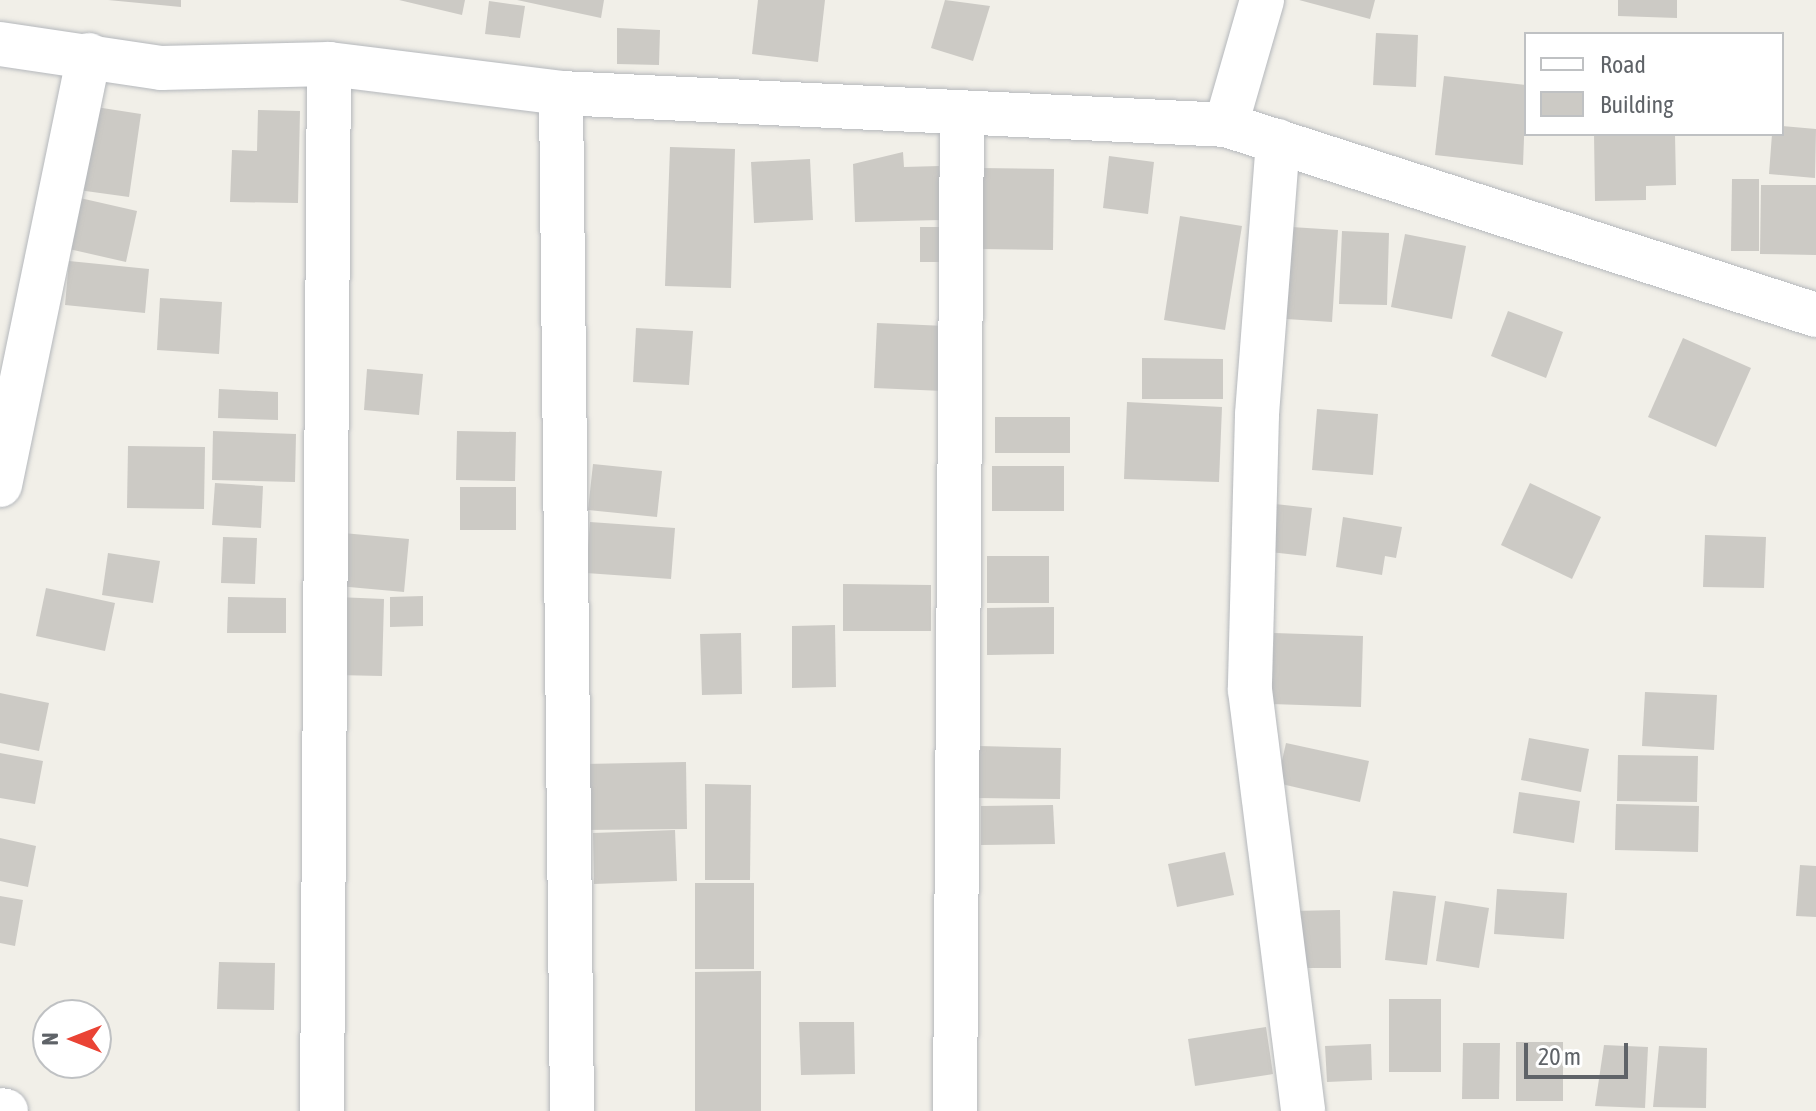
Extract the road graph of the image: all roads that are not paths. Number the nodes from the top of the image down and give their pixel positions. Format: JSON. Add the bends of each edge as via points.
{"nodes":[{"id":1,"x":1262,"y":0,"type":"edge"},
{"id":2,"x":0,"y":44,"type":"edge"},
{"id":3,"x":89,"y":55,"type":"junction"},
{"id":4,"x":329,"y":64,"type":"junction"},
{"id":5,"x":561,"y":93,"type":"junction"},
{"id":6,"x":962,"y":113,"type":"junction"},
{"id":7,"x":1226,"y":125,"type":"junction"},
{"id":8,"x":1278,"y":141,"type":"junction"},
{"id":9,"x":1816,"y":315,"type":"edge"},
{"id":10,"x":0,"y":485,"type":"edge"},
{"id":11,"x":322,"y":1111,"type":"edge"},
{"id":12,"x":572,"y":1111,"type":"edge"},
{"id":13,"x":955,"y":1111,"type":"edge"},
{"id":14,"x":1303,"y":1111,"type":"edge"}],
"edges":[{"from":1,"to":7,"type":"street"},
{"from":2,"to":3,"type":"street"},
{"from":3,"to":4,"type":"street","via":[[161,68]]},
{"from":3,"to":10,"type":"street"},
{"from":4,"to":5,"type":"street"},
{"from":4,"to":11,"type":"street"},
{"from":5,"to":6,"type":"street"},
{"from":5,"to":12,"type":"street"},
{"from":6,"to":7,"type":"street"},
{"from":6,"to":13,"type":"street"},
{"from":7,"to":8,"type":"street"},
{"from":8,"to":9,"type":"street"},
{"from":8,"to":14,"type":"street","via":[[1257,415],[1250,690]]}]}
